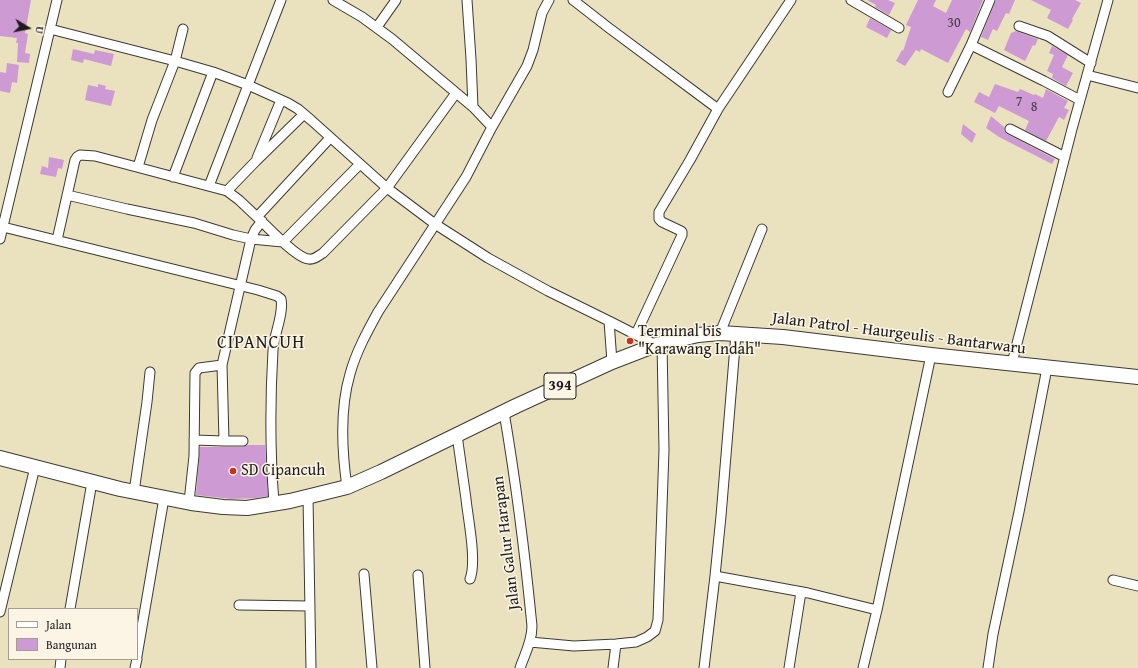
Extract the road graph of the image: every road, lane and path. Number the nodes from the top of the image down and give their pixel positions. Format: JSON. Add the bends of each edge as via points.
{"nodes":[{"id":1,"x":56,"y":0,"type":"edge"},
{"id":2,"x":281,"y":0,"type":"edge"},
{"id":3,"x":335,"y":0,"type":"edge"},
{"id":4,"x":396,"y":0,"type":"edge"},
{"id":5,"x":467,"y":0,"type":"edge"},
{"id":6,"x":549,"y":0,"type":"edge"},
{"id":7,"x":573,"y":0,"type":"edge"},
{"id":8,"x":791,"y":0,"type":"edge"},
{"id":9,"x":851,"y":0,"type":"edge"},
{"id":10,"x":990,"y":0,"type":"edge"},
{"id":11,"x":1108,"y":0,"type":"edge"},
{"id":12,"x":864,"y":3,"type":"edge"},
{"id":13,"x":1019,"y":26,"type":"dead end"},
{"id":14,"x":377,"y":27,"type":"junction"},
{"id":15,"x":899,"y":28,"type":"dead end"},
{"id":16,"x":50,"y":29,"type":"junction"},
{"id":17,"x":183,"y":29,"type":"dead end"},
{"id":18,"x":971,"y":45,"type":"junction"},
{"id":19,"x":175,"y":61,"type":"junction"},
{"id":20,"x":1091,"y":63,"type":"junction"},
{"id":21,"x":213,"y":72,"type":"junction"},
{"id":22,"x":1087,"y":75,"type":"junction"},
{"id":23,"x":248,"y":85,"type":"junction"},
{"id":24,"x":1138,"y":88,"type":"edge"},
{"id":25,"x":948,"y":92,"type":"dead end"},
{"id":26,"x":456,"y":93,"type":"junction"},
{"id":27,"x":281,"y":100,"type":"junction"},
{"id":28,"x":1080,"y":100,"type":"junction"},
{"id":29,"x":473,"y":107,"type":"junction"},
{"id":30,"x":718,"y":109,"type":"junction"},
{"id":31,"x":304,"y":114,"type":"junction"},
{"id":32,"x":492,"y":127,"type":"junction"},
{"id":33,"x":1010,"y":129,"type":"dead end"},
{"id":34,"x":330,"y":138,"type":"junction"},
{"id":35,"x":1065,"y":157,"type":"junction"},
{"id":36,"x":256,"y":160,"type":"junction"},
{"id":37,"x":360,"y":164,"type":"junction"},
{"id":38,"x":138,"y":167,"type":"junction"},
{"id":39,"x":173,"y":177,"type":"junction"},
{"id":40,"x":209,"y":186,"type":"junction"},
{"id":41,"x":387,"y":188,"type":"junction"},
{"id":42,"x":227,"y":191,"type":"junction"},
{"id":43,"x":67,"y":195,"type":"junction"},
{"id":44,"x":259,"y":219,"type":"junction"},
{"id":45,"x":435,"y":224,"type":"junction"},
{"id":46,"x":3,"y":227,"type":"junction"},
{"id":47,"x":762,"y":229,"type":"dead end"},
{"id":48,"x":0,"y":239,"type":"edge"},
{"id":49,"x":251,"y":239,"type":"junction"},
{"id":50,"x":57,"y":240,"type":"junction"},
{"id":51,"x":283,"y":242,"type":"junction"},
{"id":52,"x":240,"y":286,"type":"junction"},
{"id":53,"x":609,"y":321,"type":"junction"},
{"id":54,"x":720,"y":333,"type":"junction"},
{"id":55,"x":636,"y":334,"type":"junction"},
{"id":56,"x":736,"y":334,"type":"junction"},
{"id":57,"x":659,"y":344,"type":"junction"},
{"id":58,"x":931,"y":355,"type":"junction"},
{"id":59,"x":612,"y":362,"type":"junction"},
{"id":60,"x":1012,"y":363,"type":"junction"},
{"id":61,"x":222,"y":365,"type":"junction"},
{"id":62,"x":1047,"y":368,"type":"junction"},
{"id":63,"x":150,"y":372,"type":"dead end"},
{"id":64,"x":1138,"y":377,"type":"edge"},
{"id":65,"x":504,"y":412,"type":"junction"},
{"id":66,"x":457,"y":435,"type":"junction"},
{"id":67,"x":194,"y":440,"type":"junction"},
{"id":68,"x":224,"y":441,"type":"junction"},
{"id":69,"x":243,"y":441,"type":"dead end"},
{"id":70,"x":0,"y":458,"type":"edge"},
{"id":71,"x":35,"y":467,"type":"junction"},
{"id":72,"x":92,"y":482,"type":"junction"},
{"id":73,"x":346,"y":487,"type":"junction"},
{"id":74,"x":134,"y":492,"type":"junction"},
{"id":75,"x":308,"y":497,"type":"junction"},
{"id":76,"x":164,"y":498,"type":"junction"},
{"id":77,"x":189,"y":502,"type":"junction"},
{"id":78,"x":274,"y":503,"type":"junction"},
{"id":79,"x":364,"y":574,"type":"dead end"},
{"id":80,"x":418,"y":575,"type":"dead end"},
{"id":81,"x":715,"y":576,"type":"junction"},
{"id":82,"x":470,"y":579,"type":"dead end"},
{"id":83,"x":1113,"y":580,"type":"dead end"},
{"id":84,"x":1138,"y":586,"type":"edge"},
{"id":85,"x":801,"y":592,"type":"junction"},
{"id":86,"x":239,"y":605,"type":"dead end"},
{"id":87,"x":310,"y":606,"type":"junction"},
{"id":88,"x":70,"y":608,"type":"edge"},
{"id":89,"x":877,"y":610,"type":"junction"},
{"id":90,"x":0,"y":612,"type":"edge"},
{"id":91,"x":530,"y":642,"type":"junction"},
{"id":92,"x":616,"y":644,"type":"junction"},
{"id":93,"x":138,"y":652,"type":"edge"},
{"id":94,"x":311,"y":668,"type":"edge"},
{"id":95,"x":372,"y":668,"type":"edge"},
{"id":96,"x":425,"y":668,"type":"edge"},
{"id":97,"x":520,"y":668,"type":"edge"},
{"id":98,"x":613,"y":668,"type":"edge"},
{"id":99,"x":704,"y":668,"type":"edge"},
{"id":100,"x":790,"y":668,"type":"edge"},
{"id":101,"x":863,"y":668,"type":"edge"},
{"id":102,"x":988,"y":668,"type":"edge"}],
"edges":[{"from":1,"to":16,"type":"street"},
{"from":2,"to":23,"type":"street"},
{"from":3,"to":14,"type":"street"},
{"from":4,"to":14,"type":"street"},
{"from":5,"to":29,"type":"street"},
{"from":6,"to":32,"type":"street","via":[[542,13],[527,66]]},
{"from":7,"to":30,"type":"street"},
{"from":8,"to":30,"type":"street"},
{"from":9,"to":12,"type":"street"},
{"from":10,"to":18,"type":"street"},
{"from":11,"to":20,"type":"street"},
{"from":12,"to":15,"type":"street"},
{"from":13,"to":20,"type":"street","via":[[1048,36]]},
{"from":14,"to":26,"type":"street"},
{"from":16,"to":19,"type":"street"},
{"from":16,"to":46,"type":"street"},
{"from":17,"to":19,"type":"street"},
{"from":18,"to":25,"type":"street"},
{"from":18,"to":28,"type":"street"},
{"from":19,"to":21,"type":"street"},
{"from":19,"to":38,"type":"street","via":[[152,120]]},
{"from":20,"to":22,"type":"street"},
{"from":21,"to":23,"type":"street"},
{"from":21,"to":39,"type":"street"},
{"from":22,"to":24,"type":"street"},
{"from":22,"to":28,"type":"street"},
{"from":23,"to":27,"type":"street"},
{"from":23,"to":40,"type":"street"},
{"from":26,"to":29,"type":"street"},
{"from":26,"to":41,"type":"street"},
{"from":27,"to":31,"type":"street"},
{"from":27,"to":36,"type":"street"},
{"from":28,"to":35,"type":"street"},
{"from":29,"to":32,"type":"street"},
{"from":30,"to":55,"type":"street","via":[[659,212],[658,219],[681,231],[682,234]]},
{"from":31,"to":34,"type":"street"},
{"from":31,"to":36,"type":"street"},
{"from":32,"to":45,"type":"street","via":[[466,177]]},
{"from":33,"to":35,"type":"street"},
{"from":34,"to":37,"type":"street"},
{"from":34,"to":44,"type":"street"},
{"from":35,"to":60,"type":"street"},
{"from":36,"to":42,"type":"street"},
{"from":37,"to":41,"type":"street"},
{"from":37,"to":51,"type":"street"},
{"from":38,"to":39,"type":"street"},
{"from":38,"to":43,"type":"street","via":[[95,156],[80,155],[75,160]]},
{"from":39,"to":40,"type":"street"},
{"from":40,"to":42,"type":"street"},
{"from":41,"to":45,"type":"street"},
{"from":41,"to":51,"type":"street","via":[[315,259],[302,257]]},
{"from":42,"to":44,"type":"street"},
{"from":43,"to":49,"type":"street","via":[[194,223]]},
{"from":43,"to":50,"type":"street"},
{"from":44,"to":49,"type":"street"},
{"from":44,"to":51,"type":"street"},
{"from":45,"to":53,"type":"street","via":[[494,261]]},
{"from":45,"to":73,"type":"street","via":[[378,312],[350,372],[346,388],[343,436]]},
{"from":46,"to":48,"type":"street"},
{"from":46,"to":50,"type":"street"},
{"from":47,"to":54,"type":"street"},
{"from":49,"to":51,"type":"street"},
{"from":49,"to":52,"type":"street"},
{"from":50,"to":52,"type":"street"},
{"from":52,"to":61,"type":"street"},
{"from":52,"to":78,"type":"street","via":[[277,296],[282,304],[273,347],[271,442]]},
{"from":53,"to":55,"type":"street"},
{"from":53,"to":59,"type":"street"},
{"from":54,"to":56,"type":"main road","name":"Jalan Patrol - Haurgeulis - Bantarwaru","number":"394"},
{"from":54,"to":57,"type":"main road","name":"Jalan Patrol - Haurgeulis - Bantarwaru","number":"394"},
{"from":55,"to":57,"type":"street"},
{"from":56,"to":58,"type":"main road","name":"Jalan Patrol - Haurgeulis - Bantarwaru","number":"394","via":[[783,337]]},
{"from":56,"to":81,"type":"street"},
{"from":57,"to":59,"type":"main road","name":"Jalan Patrol - Haurgeulis - Bantarwaru","number":"394"},
{"from":57,"to":92,"type":"street","via":[[664,450],[657,626],[655,631],[636,642]]},
{"from":58,"to":60,"type":"main road","name":"Jalan Patrol - Haurgeulis - Bantarwaru","number":"394"},
{"from":58,"to":89,"type":"street"},
{"from":59,"to":65,"type":"main road","name":"Jalan Patrol - Haurgeulis - Bantarwaru","number":"394"},
{"from":60,"to":62,"type":"main road","name":"Jalan Patrol - Haurgeulis - Bantarwaru","number":"394"},
{"from":61,"to":67,"type":"street","via":[[199,368],[195,373]]},
{"from":61,"to":68,"type":"street"},
{"from":62,"to":64,"type":"main road","name":"Jalan Patrol - Haurgeulis - Bantarwaru","number":"394"},
{"from":62,"to":102,"type":"street"},
{"from":63,"to":74,"type":"street"},
{"from":65,"to":66,"type":"main road","name":"Jalan Patrol - Haurgeulis - Bantarwaru","number":"394"},
{"from":65,"to":91,"type":"street","name":"Jalan Galur Harapan","via":[[525,552],[532,626]]},
{"from":66,"to":73,"type":"main road","name":"Jalan Patrol - Haurgeulis - Bantarwaru","number":"394"},
{"from":66,"to":82,"type":"street","via":[[471,535],[473,564]]},
{"from":67,"to":68,"type":"street"},
{"from":67,"to":77,"type":"street"},
{"from":68,"to":69,"type":"street"},
{"from":70,"to":71,"type":"main road","name":"Jalan Patrol - Haurgeulis - Bantarwaru","number":"394"},
{"from":71,"to":72,"type":"main road","name":"Jalan Patrol - Haurgeulis - Bantarwaru","number":"394"},
{"from":71,"to":90,"type":"street"},
{"from":72,"to":74,"type":"main road","name":"Jalan Patrol - Haurgeulis - Bantarwaru","number":"394"},
{"from":72,"to":88,"type":"street"},
{"from":73,"to":75,"type":"main road","name":"Jalan Patrol - Haurgeulis - Bantarwaru","number":"394"},
{"from":74,"to":76,"type":"main road","name":"Jalan Patrol - Haurgeulis - Bantarwaru","number":"394"},
{"from":75,"to":78,"type":"main road","name":"Jalan Patrol - Haurgeulis - Bantarwaru","number":"394"},
{"from":75,"to":87,"type":"street"},
{"from":76,"to":77,"type":"main road","name":"Jalan Patrol - Haurgeulis - Bantarwaru","number":"394"},
{"from":76,"to":93,"type":"street"},
{"from":77,"to":78,"type":"main road","name":"Jalan Patrol - Haurgeulis - Bantarwaru","number":"394","via":[[237,508]]},
{"from":79,"to":95,"type":"street"},
{"from":80,"to":96,"type":"street"},
{"from":81,"to":85,"type":"street"},
{"from":81,"to":99,"type":"street"},
{"from":83,"to":84,"type":"street"},
{"from":85,"to":89,"type":"street"},
{"from":85,"to":100,"type":"street"},
{"from":86,"to":87,"type":"street"},
{"from":87,"to":94,"type":"street"},
{"from":89,"to":101,"type":"street"},
{"from":91,"to":92,"type":"street","via":[[574,646]]},
{"from":91,"to":97,"type":"street","name":"Jalan Galur Harapan"},
{"from":92,"to":98,"type":"street"}]}
